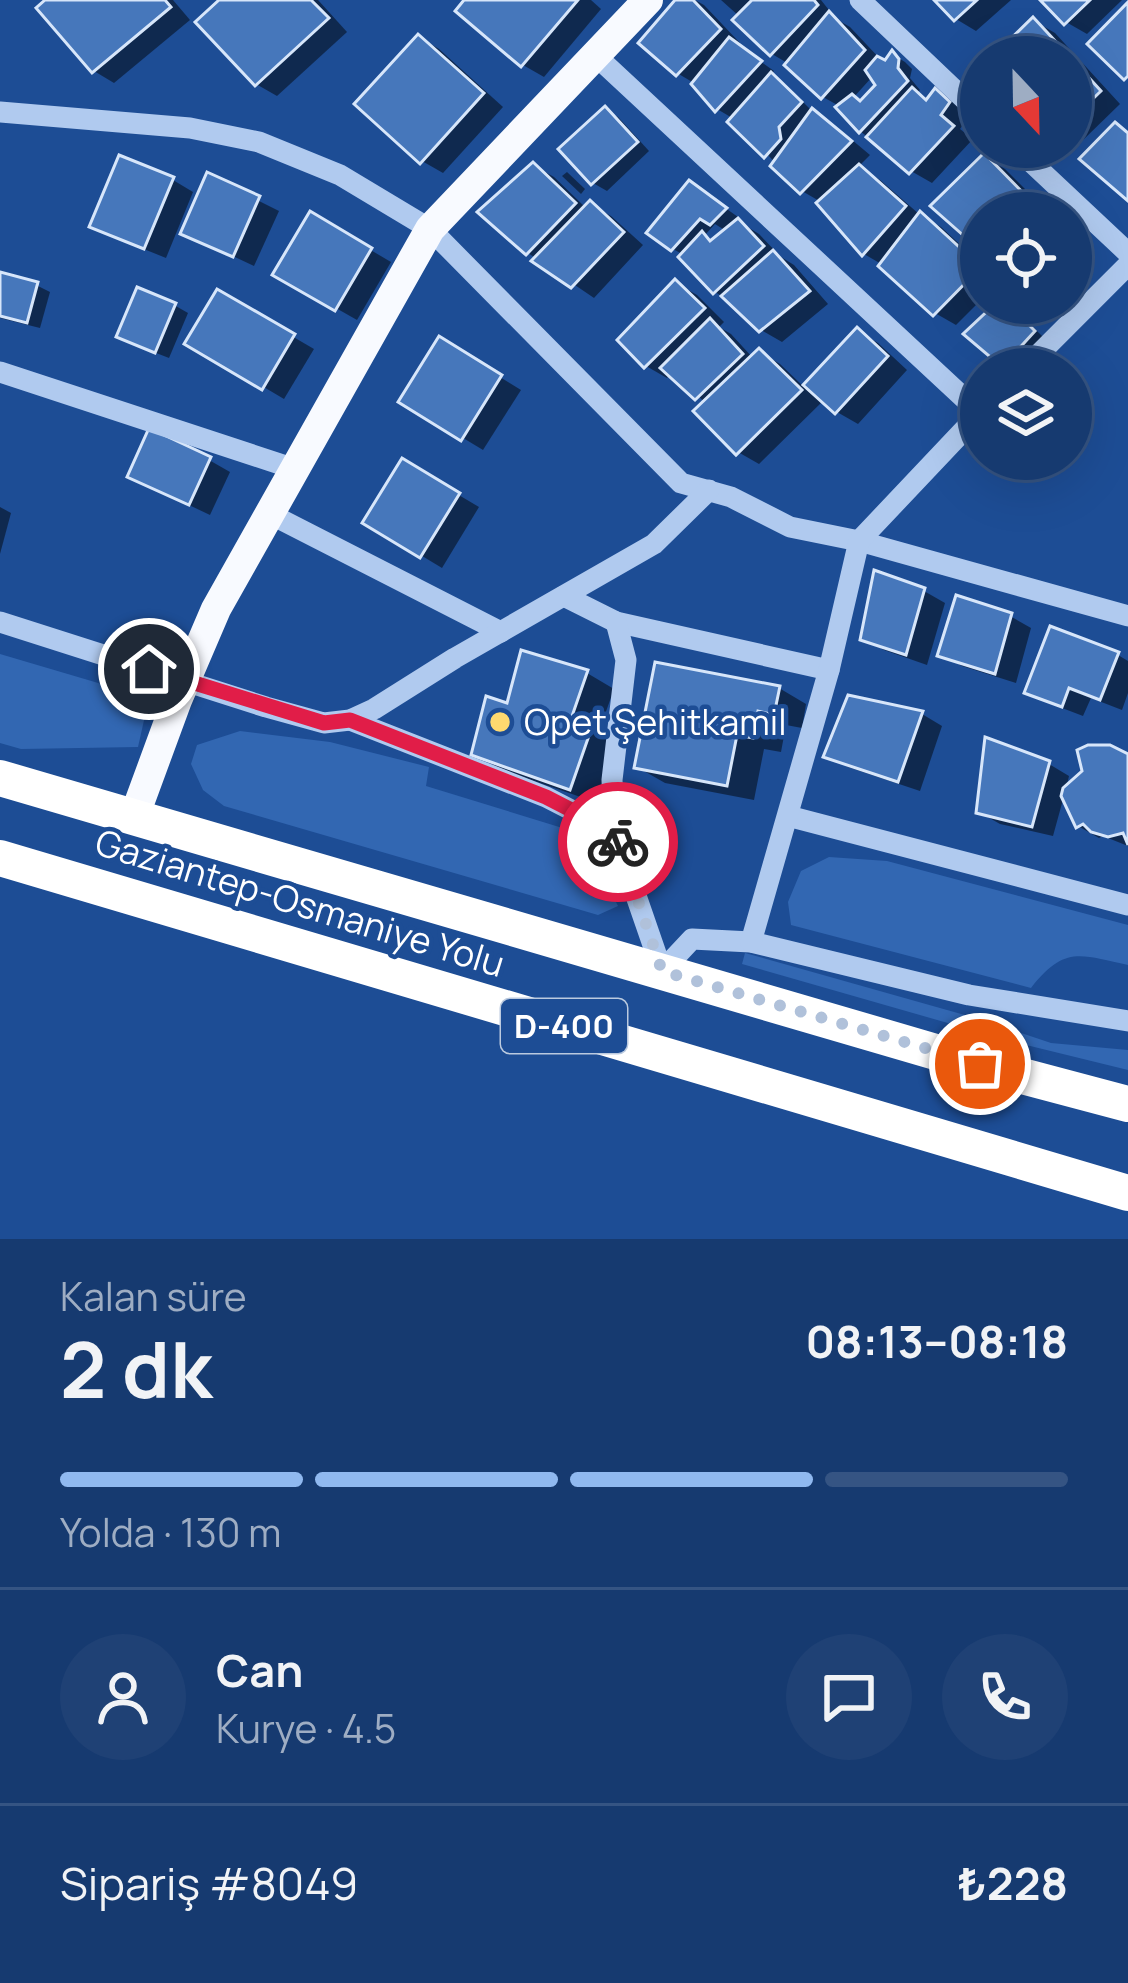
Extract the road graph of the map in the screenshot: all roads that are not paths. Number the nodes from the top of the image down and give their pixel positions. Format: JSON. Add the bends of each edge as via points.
{"nodes":[{"id":1,"x":647,"y":0,"type":"edge"},
{"id":2,"x":860,"y":0,"type":"edge"},
{"id":3,"x":595,"y":55,"type":"junction"},
{"id":4,"x":960,"y":95,"type":"edge"},
{"id":5,"x":0,"y":112,"type":"edge"},
{"id":6,"x":1038,"y":168,"type":"edge"},
{"id":7,"x":430,"y":229,"type":"junction"},
{"id":8,"x":1128,"y":253,"type":"edge"},
{"id":9,"x":1128,"y":265,"type":"edge"},
{"id":10,"x":1045,"y":348,"type":"edge"},
{"id":11,"x":0,"y":372,"type":"edge"},
{"id":12,"x":960,"y":393,"type":"edge"},
{"id":13,"x":960,"y":433,"type":"edge"},
{"id":14,"x":295,"y":469,"type":"junction"},
{"id":15,"x":709,"y":490,"type":"junction"},
{"id":16,"x":269,"y":514,"type":"junction"},
{"id":17,"x":859,"y":541,"type":"junction"},
{"id":18,"x":564,"y":596,"type":"junction"},
{"id":19,"x":1128,"y":616,"type":"edge"},
{"id":20,"x":0,"y":622,"type":"edge"},
{"id":21,"x":616,"y":622,"type":"junction"},
{"id":22,"x":501,"y":632,"type":"junction"},
{"id":23,"x":829,"y":670,"type":"junction"},
{"id":24,"x":186,"y":680,"type":"junction"},
{"id":25,"x":350,"y":720,"type":"junction"},
{"id":26,"x":0,"y":778,"type":"edge"},
{"id":27,"x":788,"y":815,"type":"junction"},
{"id":28,"x":134,"y":817,"type":"junction"},
{"id":29,"x":614,"y":832,"type":"junction"},
{"id":30,"x":0,"y":858,"type":"edge"},
{"id":31,"x":1128,"y":905,"type":"edge"},
{"id":32,"x":751,"y":943,"type":"junction"},
{"id":33,"x":662,"y":971,"type":"junction"},
{"id":34,"x":1128,"y":1022,"type":"edge"},
{"id":35,"x":1128,"y":1104,"type":"edge"},
{"id":36,"x":1128,"y":1193,"type":"edge"}],
"edges":[{"from":1,"to":3,"type":"main road"},
{"from":2,"to":4,"type":"street"},
{"from":3,"to":7,"type":"main road"},
{"from":3,"to":12,"type":"street"},
{"from":5,"to":7,"type":"street","via":[[259,142],[340,175]]},
{"from":6,"to":8,"type":"street"},
{"from":7,"to":14,"type":"main road"},
{"from":7,"to":15,"type":"street","via":[[681,483]]},
{"from":9,"to":10,"type":"street"},
{"from":11,"to":14,"type":"street"},
{"from":13,"to":17,"type":"street"},
{"from":14,"to":16,"type":"main road"},
{"from":15,"to":17,"type":"street","via":[[790,526]]},
{"from":15,"to":18,"type":"street","via":[[654,544]]},
{"from":16,"to":22,"type":"street"},
{"from":16,"to":24,"type":"main road"},
{"from":17,"to":19,"type":"street"},
{"from":17,"to":23,"type":"street"},
{"from":18,"to":21,"type":"street"},
{"from":18,"to":22,"type":"street"},
{"from":20,"to":24,"type":"street"},
{"from":21,"to":23,"type":"street"},
{"from":21,"to":29,"type":"street","via":[[626,660]]},
{"from":22,"to":25,"type":"street"},
{"from":23,"to":27,"type":"street"},
{"from":24,"to":25,"type":"street","via":[[324,723]]},
{"from":24,"to":28,"type":"main road"},
{"from":25,"to":29,"type":"street"},
{"from":26,"to":28,"type":"highway","name":"Gaziantep-Osmaniye Yolu","number":"D-400"},
{"from":27,"to":31,"type":"street"},
{"from":27,"to":32,"type":"street"},
{"from":28,"to":33,"type":"highway","name":"Gaziantep-Osmaniye Yolu","number":"D-400"},
{"from":29,"to":33,"type":"street"},
{"from":30,"to":36,"type":"highway","name":"Gaziantep-Osmaniye Yolu","number":"D-400"},
{"from":32,"to":33,"type":"street","via":[[692,939]]},
{"from":32,"to":34,"type":"street","via":[[969,995]]},
{"from":33,"to":35,"type":"highway","name":"Gaziantep-Osmaniye Yolu","number":"D-400"}]}
